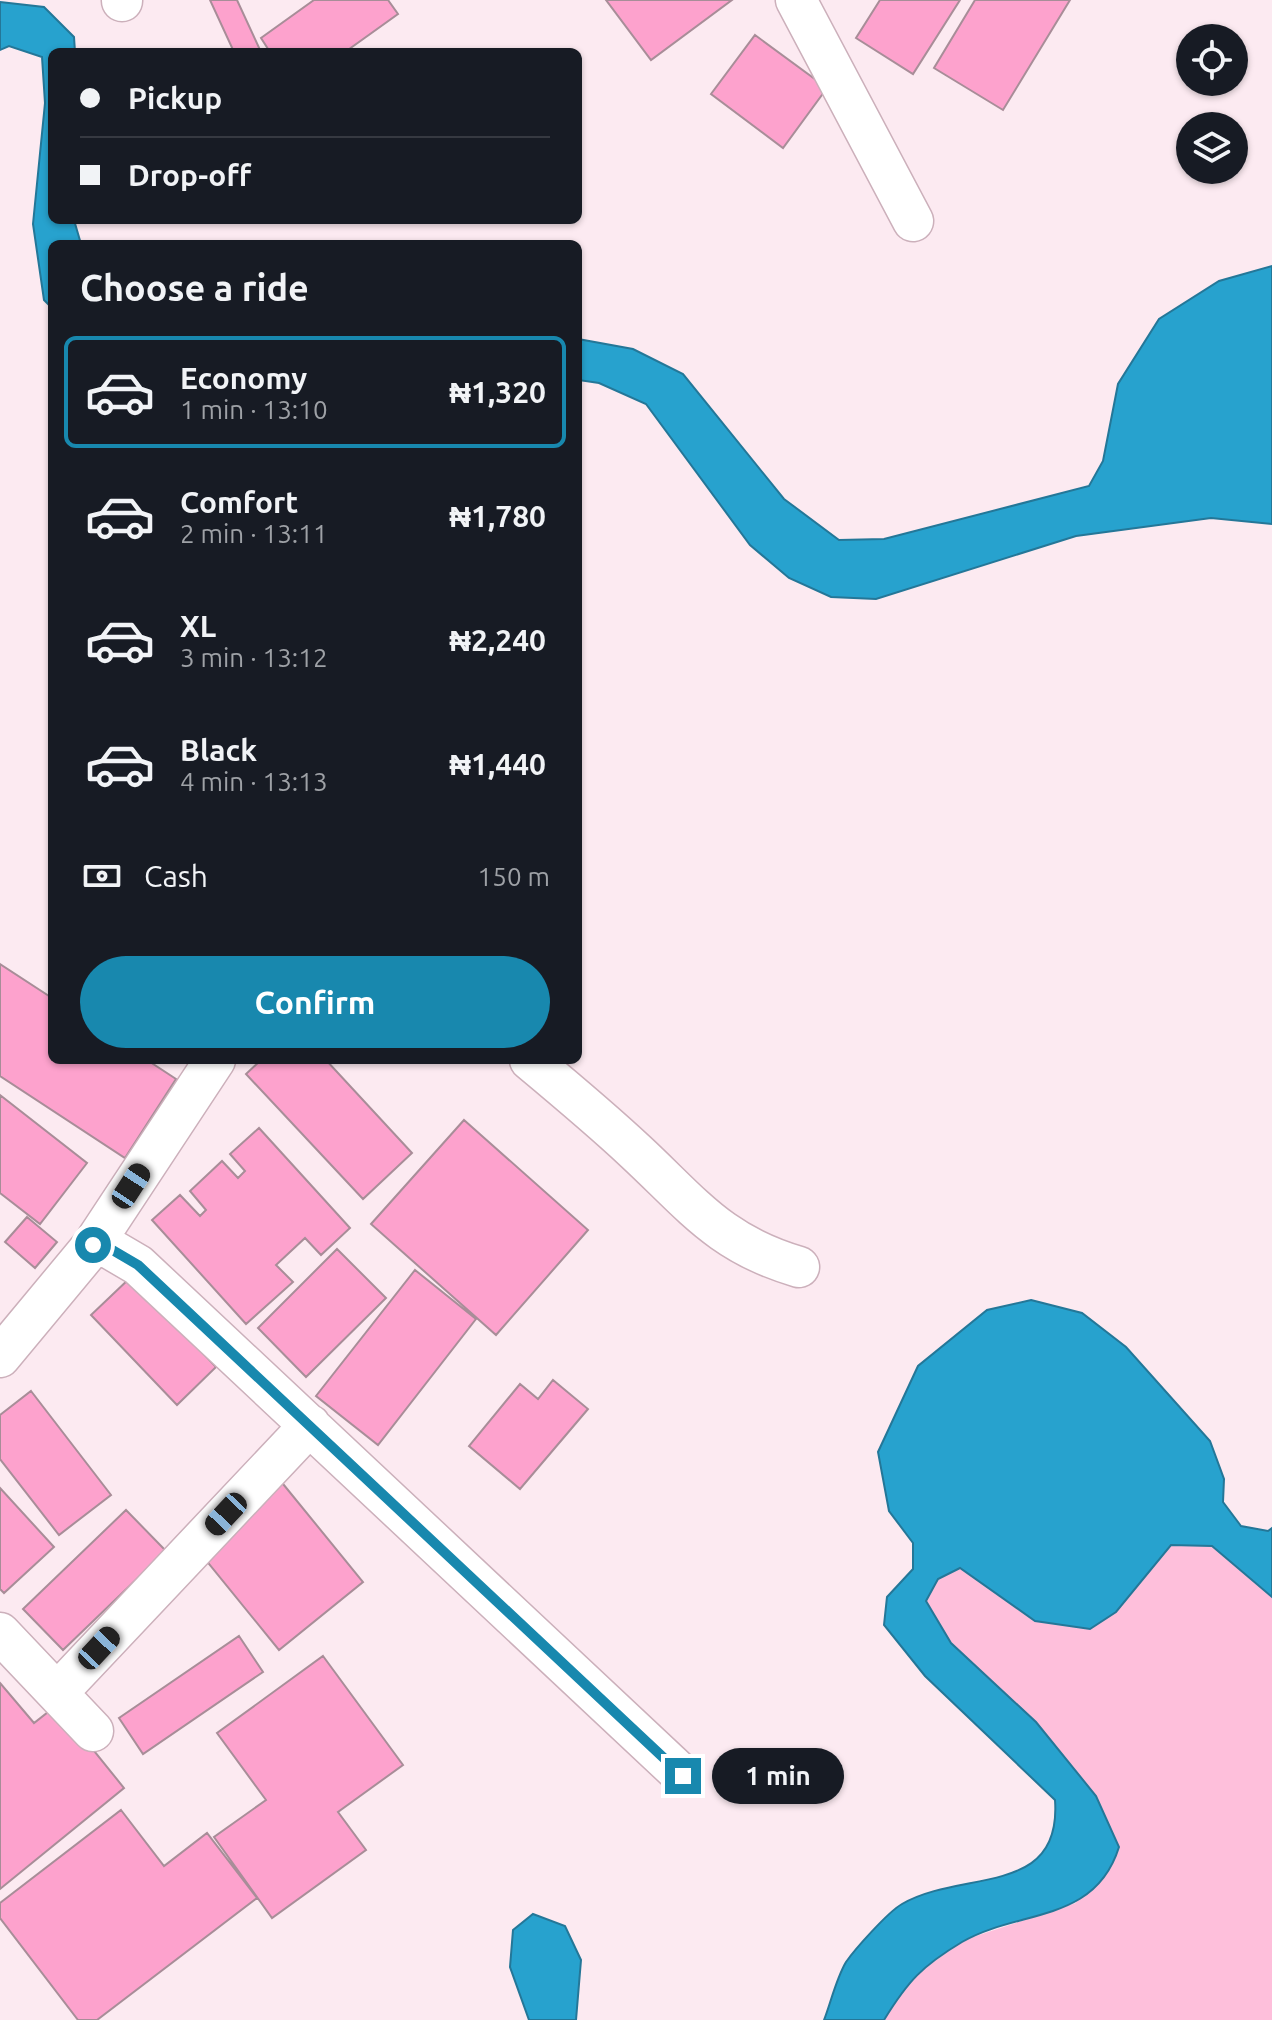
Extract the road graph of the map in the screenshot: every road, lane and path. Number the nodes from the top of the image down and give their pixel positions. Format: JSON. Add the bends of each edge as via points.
{"nodes":[{"id":1,"x":796,"y":0,"type":"edge"},
{"id":2,"x":913,"y":221,"type":"dead end"},
{"id":3,"x":212,"y":1064,"type":"edge"},
{"id":4,"x":535,"y":1064,"type":"edge"},
{"id":5,"x":93,"y":1245,"type":"junction"},
{"id":6,"x":799,"y":1267,"type":"dead end"},
{"id":7,"x":0,"y":1357,"type":"edge"},
{"id":8,"x":310,"y":1425,"type":"junction"},
{"id":9,"x":0,"y":1633,"type":"edge"},
{"id":10,"x":57,"y":1693,"type":"junction"},
{"id":11,"x":93,"y":1731,"type":"dead end"},
{"id":12,"x":683,"y":1776,"type":"dead end"}],
"edges":[{"from":1,"to":2,"type":"street"},
{"from":3,"to":5,"type":"street"},
{"from":4,"to":6,"type":"street","via":[[728,1237],[762,1256]]},
{"from":5,"to":7,"type":"street"},
{"from":5,"to":8,"type":"street","via":[[138,1265]]},
{"from":8,"to":10,"type":"street"},
{"from":8,"to":12,"type":"street"},
{"from":9,"to":10,"type":"street"},
{"from":10,"to":11,"type":"street"}]}
